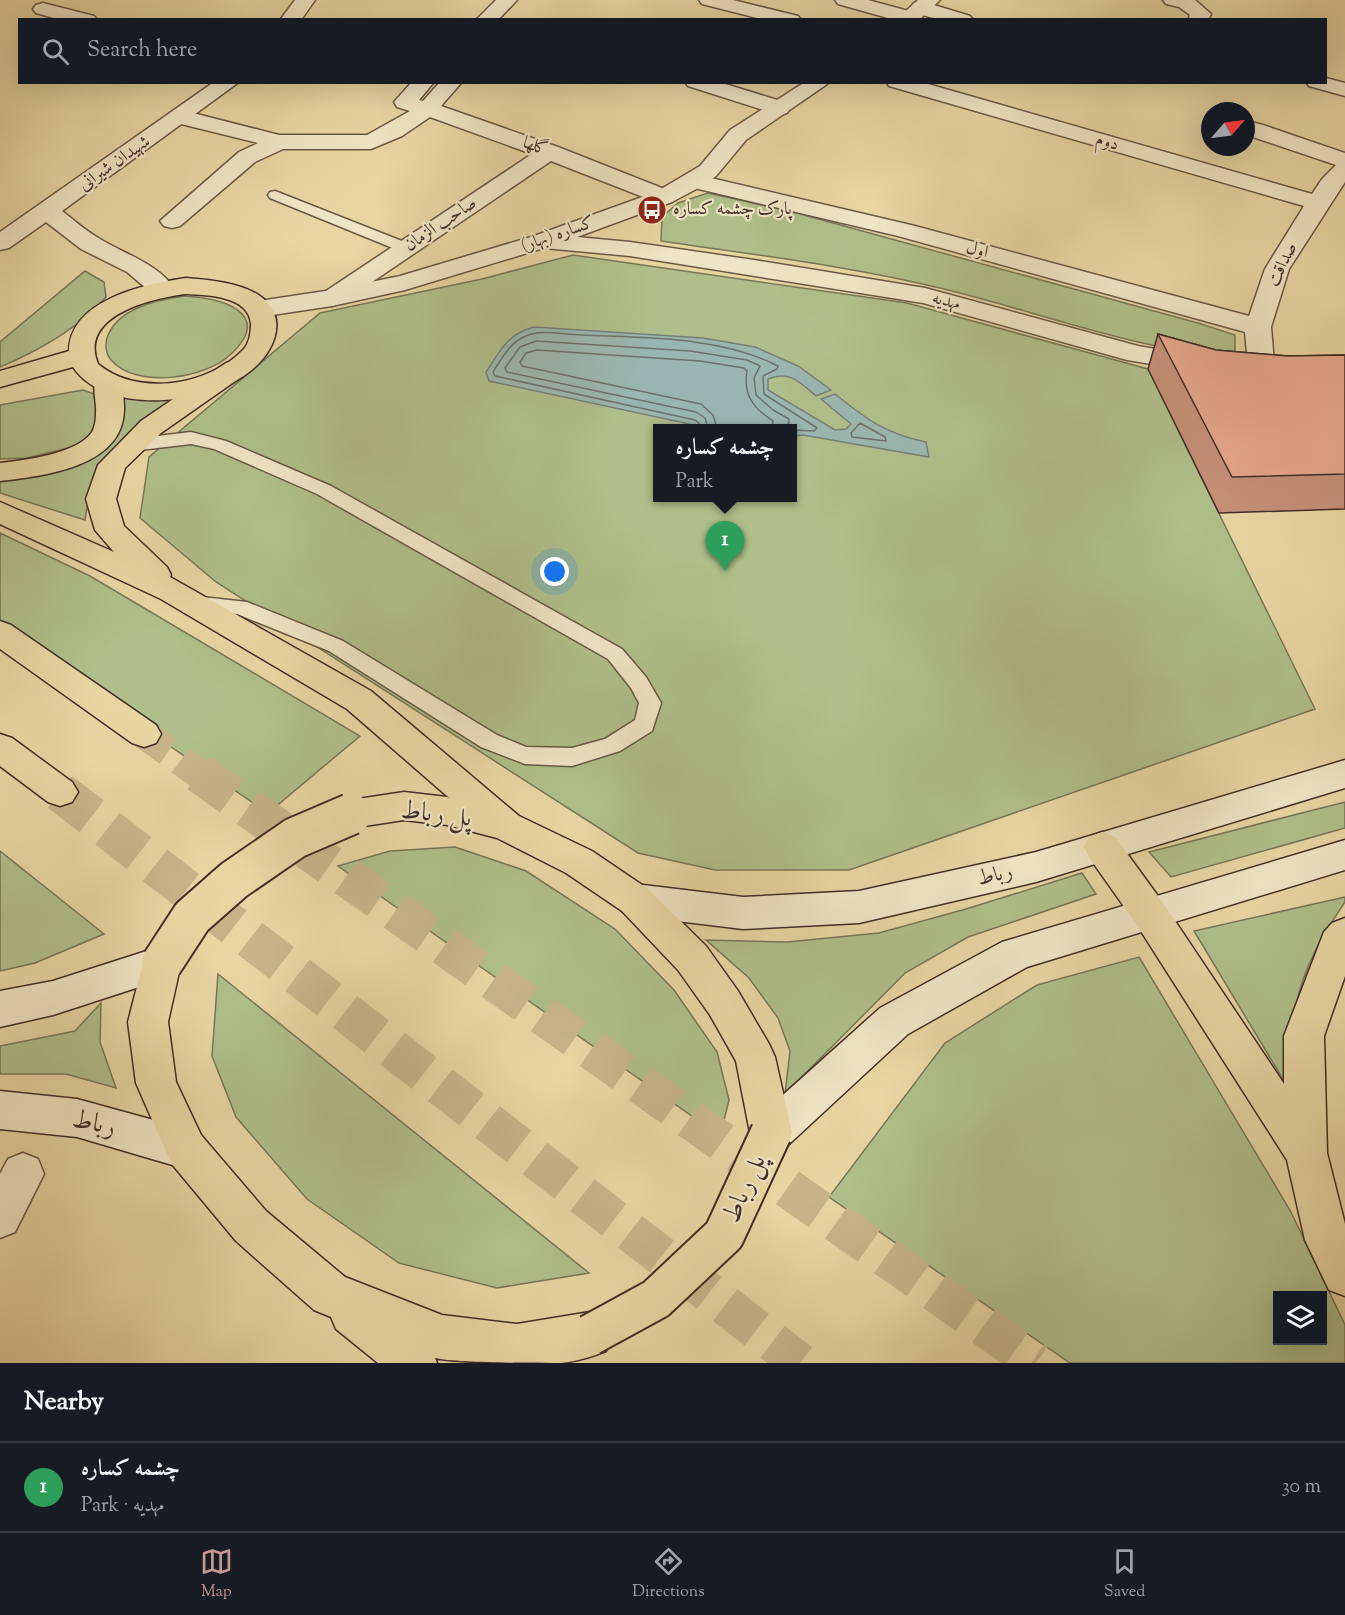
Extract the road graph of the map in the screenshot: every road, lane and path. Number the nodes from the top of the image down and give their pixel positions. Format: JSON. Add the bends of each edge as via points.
{"nodes":[{"id":1,"x":304,"y":0,"type":"edge"},
{"id":2,"x":710,"y":0,"type":"edge"},
{"id":3,"x":845,"y":0,"type":"edge"},
{"id":4,"x":1173,"y":0,"type":"edge"},
{"id":5,"x":43,"y":9,"type":"dead end"},
{"id":6,"x":515,"y":9,"type":"edge"},
{"id":7,"x":917,"y":11,"type":"edge"},
{"id":8,"x":79,"y":18,"type":"edge"},
{"id":9,"x":291,"y":18,"type":"edge"},
{"id":10,"x":491,"y":18,"type":"edge"},
{"id":11,"x":783,"y":18,"type":"edge"},
{"id":12,"x":953,"y":18,"type":"edge"},
{"id":13,"x":1199,"y":18,"type":"edge"},
{"id":14,"x":226,"y":84,"type":"edge"},
{"id":15,"x":422,"y":84,"type":"edge"},
{"id":16,"x":450,"y":84,"type":"edge"},
{"id":17,"x":701,"y":84,"type":"edge"},
{"id":18,"x":817,"y":84,"type":"edge"},
{"id":19,"x":903,"y":84,"type":"edge"},
{"id":20,"x":1323,"y":84,"type":"edge"},
{"id":21,"x":1345,"y":90,"type":"edge"},
{"id":22,"x":779,"y":108,"type":"junction"},
{"id":23,"x":426,"y":110,"type":"junction"},
{"id":24,"x":181,"y":117,"type":"junction"},
{"id":25,"x":1255,"y":130,"type":"dead end"},
{"id":26,"x":279,"y":142,"type":"junction"},
{"id":27,"x":550,"y":152,"type":"junction"},
{"id":28,"x":1344,"y":170,"type":"edge"},
{"id":29,"x":694,"y":181,"type":"junction"},
{"id":30,"x":275,"y":195,"type":"dead end"},
{"id":31,"x":664,"y":197,"type":"junction"},
{"id":32,"x":1318,"y":203,"type":"junction"},
{"id":33,"x":47,"y":211,"type":"junction"},
{"id":34,"x":172,"y":221,"type":"dead end"},
{"id":35,"x":543,"y":241,"type":"junction"},
{"id":36,"x":0,"y":243,"type":"edge"},
{"id":37,"x":406,"y":248,"type":"junction"},
{"id":38,"x":162,"y":289,"type":"junction"},
{"id":39,"x":332,"y":298,"type":"junction"},
{"id":40,"x":259,"y":309,"type":"junction"},
{"id":41,"x":1258,"y":327,"type":"junction"},
{"id":42,"x":82,"y":356,"type":"junction"},
{"id":43,"x":236,"y":369,"type":"junction"},
{"id":44,"x":1250,"y":372,"type":"joint"},
{"id":45,"x":0,"y":379,"type":"edge"},
{"id":46,"x":107,"y":383,"type":"junction"},
{"id":47,"x":132,"y":445,"type":"junction"},
{"id":48,"x":0,"y":472,"type":"edge"},
{"id":49,"x":0,"y":512,"type":"edge"},
{"id":50,"x":182,"y":597,"type":"junction"},
{"id":51,"x":0,"y":633,"type":"edge"},
{"id":52,"x":144,"y":734,"type":"tunnel mouth"},
{"id":53,"x":0,"y":747,"type":"edge"},
{"id":54,"x":1345,"y":774,"type":"edge"},
{"id":55,"x":60,"y":792,"type":"tunnel mouth"},
{"id":56,"x":506,"y":826,"type":"junction"},
{"id":57,"x":1102,"y":847,"type":"junction"},
{"id":58,"x":1345,"y":855,"type":"edge"},
{"id":59,"x":635,"y":900,"type":"junction"},
{"id":60,"x":1150,"y":914,"type":"junction"},
{"id":61,"x":1345,"y":934,"type":"edge"},
{"id":62,"x":162,"y":963,"type":"junction"},
{"id":63,"x":0,"y":1008,"type":"edge"},
{"id":64,"x":0,"y":1110,"type":"edge"},
{"id":65,"x":771,"y":1133,"type":"junction"},
{"id":66,"x":186,"y":1149,"type":"junction"},
{"id":67,"x":1306,"y":1153,"type":"junction"},
{"id":68,"x":23,"y":1174,"type":"dead end"},
{"id":69,"x":0,"y":1216,"type":"edge"},
{"id":70,"x":1345,"y":1274,"type":"edge"},
{"id":71,"x":330,"y":1294,"type":"junction"},
{"id":72,"x":414,"y":1363,"type":"edge"}],
"edges":[{"from":1,"to":9,"type":"street"},
{"from":2,"to":11,"type":"street"},
{"from":3,"to":7,"type":"street"},
{"from":4,"to":13,"type":"street","via":[[1185,2],[1201,14]]},
{"from":5,"to":8,"type":"street"},
{"from":6,"to":10,"type":"street"},
{"from":7,"to":12,"type":"street"},
{"from":14,"to":24,"type":"street","name":"شهیدان شیرانی"},
{"from":15,"to":23,"type":"street","name":"گلها","via":[[405,102]]},
{"from":16,"to":23,"type":"street"},
{"from":17,"to":22,"type":"street"},
{"from":18,"to":22,"type":"street","name":"کساره (بهار)"},
{"from":19,"to":32,"type":"street","name":"دوم"},
{"from":20,"to":21,"type":"street"},
{"from":22,"to":29,"type":"street","name":"کساره (بهار)","via":[[738,135],[708,171]]},
{"from":23,"to":26,"type":"street","via":[[371,142]]},
{"from":23,"to":27,"type":"street","name":"گلها"},
{"from":24,"to":26,"type":"street"},
{"from":24,"to":33,"type":"street","name":"شهیدان شیرانی"},
{"from":25,"to":28,"type":"street"},
{"from":26,"to":34,"type":"street","via":[[247,157]]},
{"from":27,"to":31,"type":"street","name":"گلها"},
{"from":27,"to":37,"type":"street","name":"صاحب الزمان"},
{"from":28,"to":32,"type":"street","name":"صداقت"},
{"from":29,"to":31,"type":"street","name":"کساره (بهار)"},
{"from":29,"to":41,"type":"street","name":"اول","via":[[924,236]]},
{"from":30,"to":37,"type":"lane"},
{"from":31,"to":35,"type":"street","name":"کساره (بهار)"},
{"from":32,"to":41,"type":"street","name":"صداقت","via":[[1277,269]]},
{"from":33,"to":36,"type":"street","name":"شهیدان شیرانی"},
{"from":33,"to":38,"type":"street","via":[[90,244],[136,267]]},
{"from":35,"to":39,"type":"street","name":"کساره (بهار)","via":[[405,282]]},
{"from":35,"to":44,"type":"street","name":"مهدیه","via":[[742,265],[925,296],[1136,354]]},
{"from":37,"to":39,"type":"street","name":"صاحب الزمان"},
{"from":38,"to":40,"type":"main road","via":[[186,286],[230,291]]},
{"from":38,"to":42,"type":"main road","via":[[119,304],[102,315],[89,328]]},
{"from":39,"to":40,"type":"street","name":"کساره (بهار)"},
{"from":40,"to":43,"type":"main road","via":[[265,323],[263,339],[253,355]]},
{"from":41,"to":44,"type":"street","name":"صداقت"},
{"from":42,"to":45,"type":"main road"},
{"from":42,"to":46,"type":"main road","via":[[87,369]]},
{"from":43,"to":46,"type":"main road","via":[[185,389],[130,390]]},
{"from":43,"to":47,"type":"main road","via":[[151,427]]},
{"from":46,"to":48,"type":"main road","via":[[111,404],[108,425],[101,438],[74,456],[30,469]]},
{"from":47,"to":50,"type":"main road","via":[[112,465],[101,499],[110,530]]},
{"from":47,"to":50,"type":"lane","via":[[191,438],[220,445],[324,490],[615,654],[650,703],[644,725],[612,745],[572,757],[525,755],[489,741],[336,646],[240,608]]},
{"from":49,"to":50,"type":"main road"},
{"from":50,"to":56,"type":"main road","via":[[359,700]]},
{"from":51,"to":52,"type":"main road"},
{"from":53,"to":55,"type":"main road"},
{"from":54,"to":57,"type":"street","name":"رباط"},
{"from":56,"to":59,"type":"main road","name":"پل رباط","via":[[579,862]]},
{"from":56,"to":62,"type":"main road","name":"پل رباط","bridge":true,"via":[[447,811],[404,806],[351,814],[295,838],[234,880],[192,917]]},
{"from":57,"to":59,"type":"street","name":"رباط","via":[[1036,867],[859,907],[743,913]]},
{"from":57,"to":60,"type":"main road"},
{"from":58,"to":60,"type":"street"},
{"from":59,"to":65,"type":"main road","name":"پل رباط","via":[[692,958],[724,1003],[755,1057]]},
{"from":60,"to":65,"type":"street","via":[[1016,954],[894,1021]]},
{"from":60,"to":67,"type":"main road"},
{"from":61,"to":67,"type":"main road","via":[[1337,944],[1304,1036]]},
{"from":62,"to":63,"type":"street","via":[[53,998]]},
{"from":62,"to":66,"type":"main road","name":"پل رباط","via":[[148,1022],[156,1083]]},
{"from":64,"to":66,"type":"street","name":"رباط","via":[[76,1118]]},
{"from":65,"to":71,"type":"main road","name":"پل رباط","bridge":true,"via":[[724,1235],[656,1299],[590,1335],[517,1347],[442,1338]]},
{"from":66,"to":71,"type":"main road","name":"پل رباط","via":[[251,1226]]},
{"from":67,"to":70,"type":"main road","via":[[1327,1240]]},
{"from":68,"to":69,"type":"street"},
{"from":71,"to":72,"type":"main road"}]}
